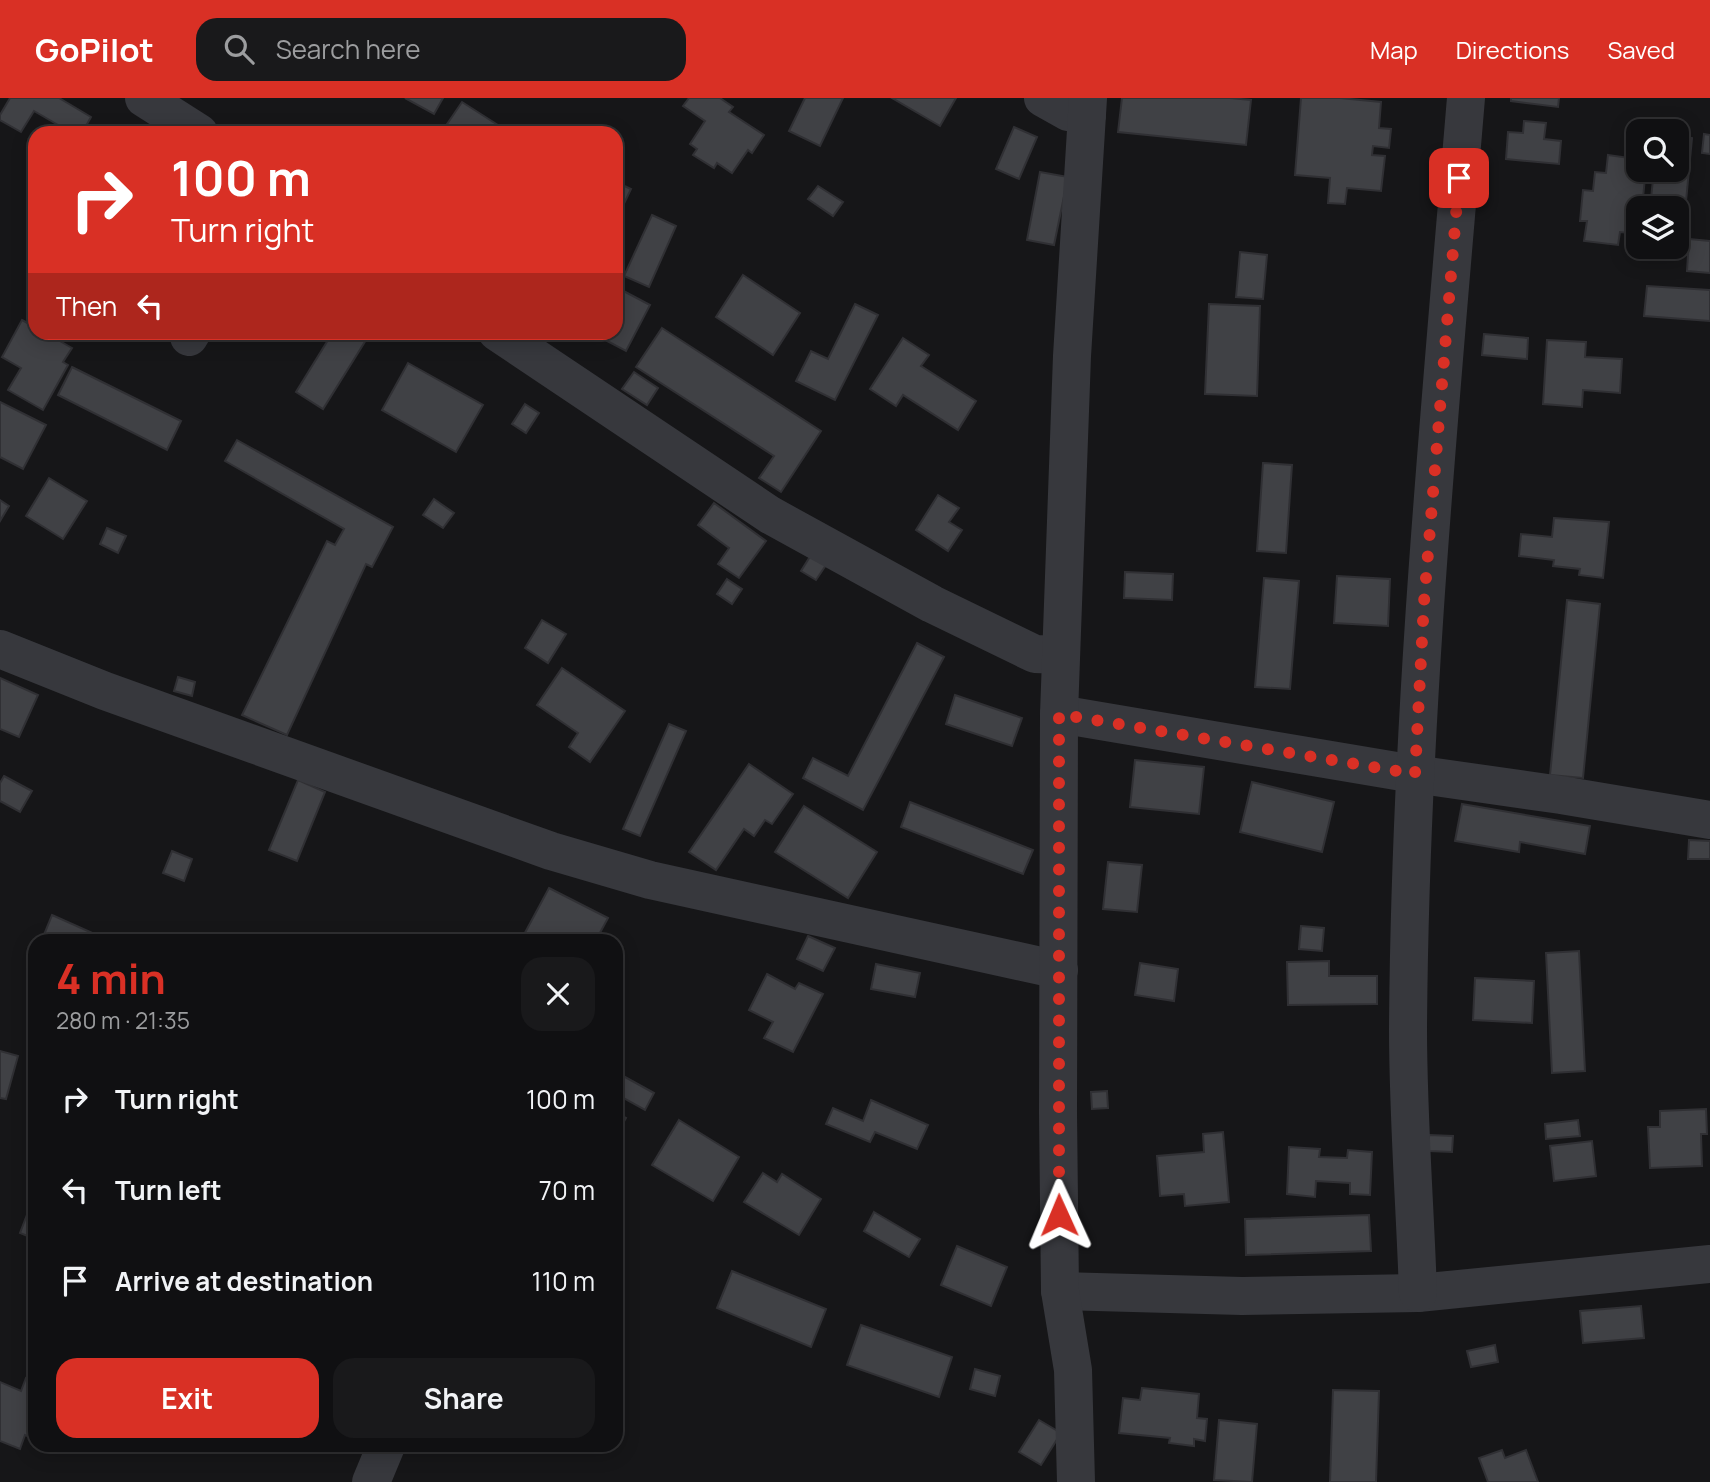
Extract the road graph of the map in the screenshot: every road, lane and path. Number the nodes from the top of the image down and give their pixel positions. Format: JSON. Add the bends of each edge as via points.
{"nodes":[{"id":1,"x":144,"y":98,"type":"edge"},
{"id":2,"x":1043,"y":98,"type":"edge"},
{"id":3,"x":1466,"y":98,"type":"edge"},
{"id":4,"x":1087,"y":106,"type":"edge"},
{"id":5,"x":188,"y":126,"type":"edge"},
{"id":6,"x":509,"y":340,"type":"edge"},
{"id":7,"x":0,"y":649,"type":"edge"},
{"id":8,"x":1061,"y":655,"type":"junction"},
{"id":9,"x":1059,"y":714,"type":"junction"},
{"id":10,"x":1415,"y":774,"type":"junction"},
{"id":11,"x":1710,"y":820,"type":"edge"},
{"id":12,"x":1059,"y":970,"type":"junction"},
{"id":13,"x":1710,"y":1264,"type":"edge"},
{"id":14,"x":1060,"y":1292,"type":"junction"},
{"id":15,"x":1418,"y":1293,"type":"junction"},
{"id":16,"x":384,"y":1452,"type":"edge"},
{"id":17,"x":371,"y":1482,"type":"edge"},
{"id":18,"x":1076,"y":1482,"type":"edge"}],
"edges":[{"from":1,"to":5,"type":"street"},
{"from":2,"to":4,"type":"street","via":[[1068,112]]},
{"from":3,"to":10,"type":"street","via":[[1424,602]]},
{"from":4,"to":8,"type":"street"},
{"from":6,"to":8,"type":"street","via":[[770,515],[932,604],[1035,654]]},
{"from":7,"to":12,"type":"street","via":[[140,704],[563,855],[650,880]]},
{"from":8,"to":9,"type":"street"},
{"from":9,"to":10,"type":"street"},
{"from":9,"to":12,"type":"street"},
{"from":10,"to":11,"type":"street"},
{"from":10,"to":15,"type":"street","via":[[1408,1031]]},
{"from":12,"to":14,"type":"street"},
{"from":13,"to":15,"type":"street"},
{"from":14,"to":15,"type":"street"},
{"from":14,"to":18,"type":"street","via":[[1073,1370]]},
{"from":16,"to":17,"type":"street"}]}
